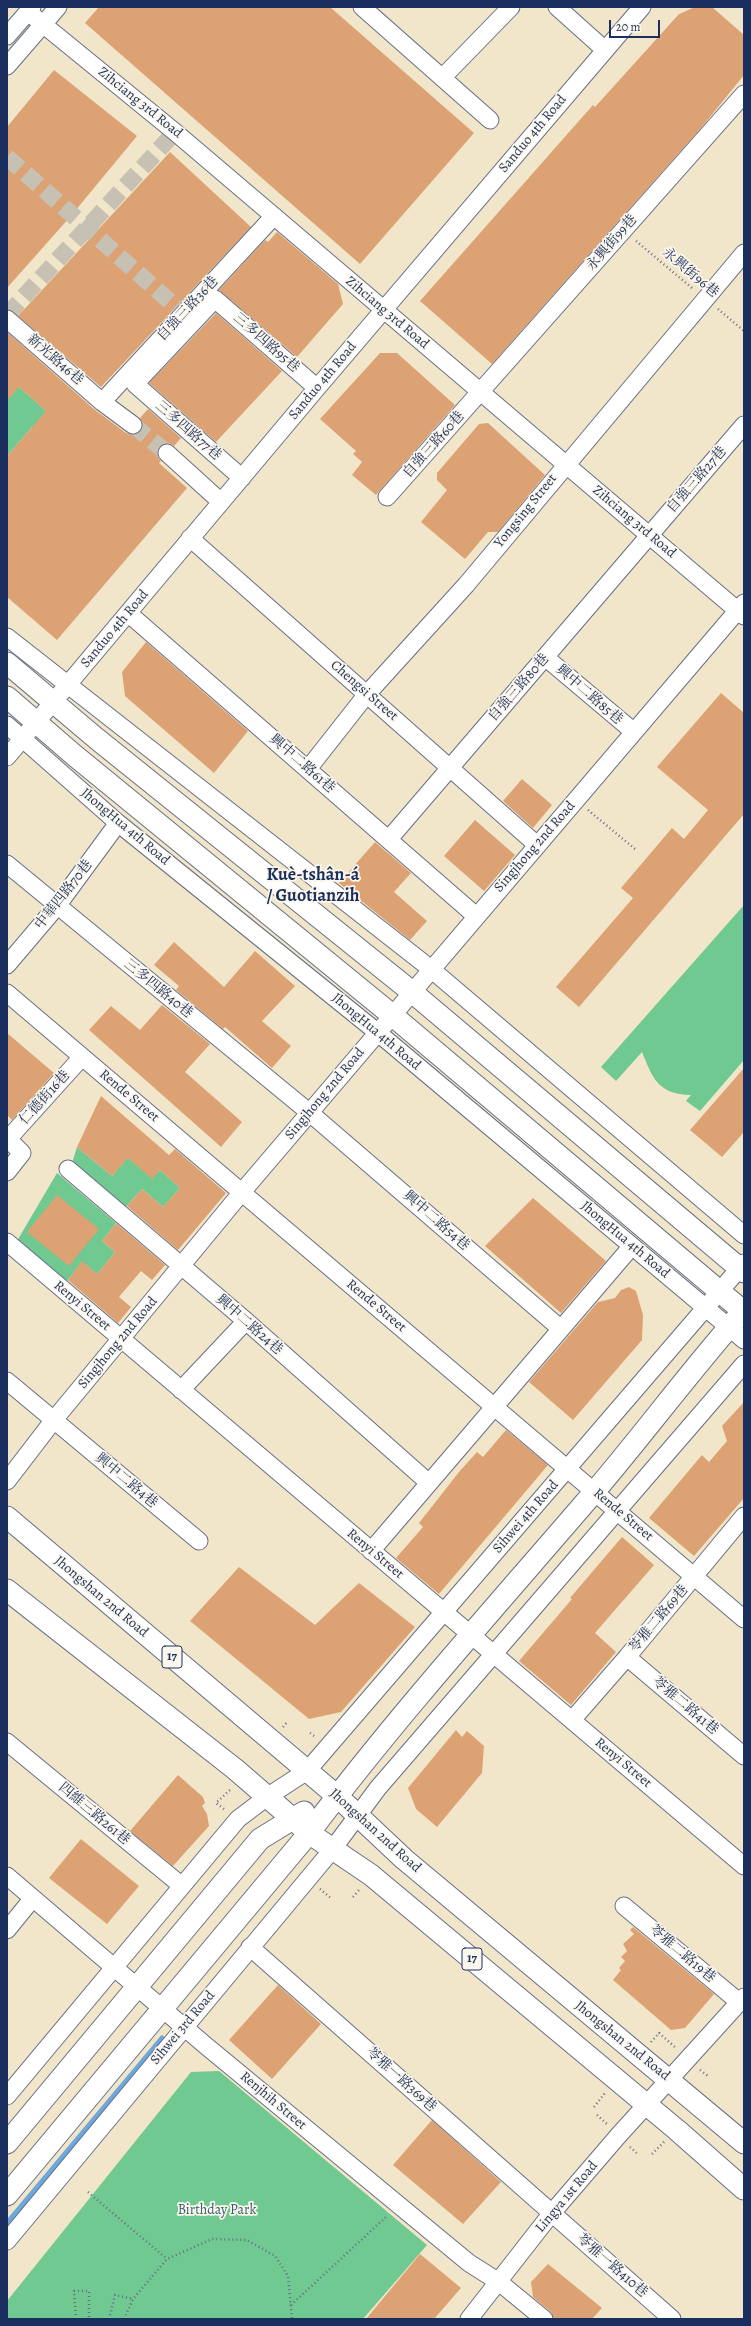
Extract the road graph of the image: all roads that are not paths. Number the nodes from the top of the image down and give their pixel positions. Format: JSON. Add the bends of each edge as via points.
{"nodes":[{"id":1,"x":58,"y":7,"type":"edge"},
{"id":2,"x":511,"y":7,"type":"edge"},
{"id":3,"x":557,"y":7,"type":"edge"},
{"id":4,"x":642,"y":7,"type":"edge"},
{"id":5,"x":364,"y":8,"type":"edge"},
{"id":6,"x":30,"y":9,"type":"edge"},
{"id":7,"x":43,"y":24,"type":"junction"},
{"id":8,"x":7,"y":36,"type":"edge"},
{"id":9,"x":605,"y":50,"type":"junction"},
{"id":10,"x":7,"y":66,"type":"edge"},
{"id":11,"x":442,"y":78,"type":"junction"},
{"id":12,"x":744,"y":94,"type":"edge"},
{"id":13,"x":490,"y":120,"type":"dead end"},
{"id":14,"x":274,"y":216,"type":"junction"},
{"id":15,"x":744,"y":253,"type":"edge"},
{"id":16,"x":384,"y":311,"type":"junction"},
{"id":17,"x":184,"y":314,"type":"junction"},
{"id":18,"x":7,"y":318,"type":"edge"},
{"id":19,"x":317,"y":388,"type":"junction"},
{"id":20,"x":481,"y":393,"type":"junction"},
{"id":21,"x":102,"y":402,"type":"junction"},
{"id":22,"x":133,"y":425,"type":"tunnel mouth"},
{"id":23,"x":744,"y":425,"type":"edge"},
{"id":24,"x":168,"y":453,"type":"tunnel mouth"},
{"id":25,"x":565,"y":464,"type":"junction"},
{"id":26,"x":242,"y":478,"type":"junction"},
{"id":27,"x":387,"y":497,"type":"dead end"},
{"id":28,"x":221,"y":502,"type":"junction"},
{"id":29,"x":649,"y":536,"type":"junction"},
{"id":30,"x":190,"y":538,"type":"junction"},
{"id":31,"x":742,"y":610,"type":"edge"},
{"id":32,"x":128,"y":613,"type":"junction"},
{"id":33,"x":7,"y":638,"type":"edge"},
{"id":34,"x":545,"y":657,"type":"junction"},
{"id":35,"x":7,"y":663,"type":"edge"},
{"id":36,"x":68,"y":685,"type":"junction"},
{"id":37,"x":367,"y":694,"type":"junction"},
{"id":38,"x":7,"y":697,"type":"edge"},
{"id":39,"x":53,"y":703,"type":"junction"},
{"id":40,"x":36,"y":722,"type":"junction"},
{"id":41,"x":7,"y":725,"type":"edge"},
{"id":42,"x":634,"y":732,"type":"junction"},
{"id":43,"x":23,"y":738,"type":"junction"},
{"id":44,"x":7,"y":757,"type":"edge"},
{"id":45,"x":450,"y":768,"type":"junction"},
{"id":46,"x":308,"y":769,"type":"junction"},
{"id":47,"x":118,"y":823,"type":"junction"},
{"id":48,"x":389,"y":839,"type":"junction"},
{"id":49,"x":537,"y":845,"type":"junction"},
{"id":50,"x":7,"y":864,"type":"edge"},
{"id":51,"x":58,"y":906,"type":"junction"},
{"id":52,"x":476,"y":916,"type":"junction"},
{"id":53,"x":7,"y":965,"type":"edge"},
{"id":54,"x":431,"y":969,"type":"junction"},
{"id":55,"x":412,"y":992,"type":"junction"},
{"id":56,"x":7,"y":993,"type":"edge"},
{"id":57,"x":392,"y":1015,"type":"junction"},
{"id":58,"x":377,"y":1032,"type":"junction"},
{"id":59,"x":82,"y":1057,"type":"junction"},
{"id":60,"x":310,"y":1113,"type":"junction"},
{"id":61,"x":8,"y":1138,"type":"edge"},
{"id":62,"x":68,"y":1169,"type":"dead end"},
{"id":63,"x":7,"y":1172,"type":"edge"},
{"id":64,"x":242,"y":1192,"type":"junction"},
{"id":65,"x":744,"y":1235,"type":"edge"},
{"id":66,"x":7,"y":1242,"type":"edge"},
{"id":67,"x":632,"y":1246,"type":"junction"},
{"id":68,"x":743,"y":1267,"type":"edge"},
{"id":69,"x":181,"y":1268,"type":"junction"},
{"id":70,"x":719,"y":1292,"type":"junction"},
{"id":71,"x":706,"y":1308,"type":"junction"},
{"id":72,"x":744,"y":1311,"type":"edge"},
{"id":73,"x":246,"y":1321,"type":"junction"},
{"id":74,"x":561,"y":1329,"type":"junction"},
{"id":75,"x":736,"y":1334,"type":"edge"},
{"id":76,"x":121,"y":1338,"type":"junction"},
{"id":77,"x":744,"y":1364,"type":"edge"},
{"id":78,"x":7,"y":1380,"type":"edge"},
{"id":79,"x":182,"y":1390,"type":"junction"},
{"id":80,"x":494,"y":1406,"type":"junction"},
{"id":81,"x":54,"y":1421,"type":"junction"},
{"id":82,"x":568,"y":1469,"type":"junction"},
{"id":83,"x":7,"y":1481,"type":"edge"},
{"id":84,"x":429,"y":1483,"type":"junction"},
{"id":85,"x":595,"y":1491,"type":"junction"},
{"id":86,"x":616,"y":1510,"type":"junction"},
{"id":87,"x":744,"y":1516,"type":"edge"},
{"id":88,"x":7,"y":1517,"type":"edge"},
{"id":89,"x":199,"y":1541,"type":"dead end"},
{"id":90,"x":370,"y":1551,"type":"junction"},
{"id":91,"x":695,"y":1576,"type":"junction"},
{"id":92,"x":7,"y":1590,"type":"edge"},
{"id":93,"x":444,"y":1611,"type":"junction"},
{"id":94,"x":744,"y":1619,"type":"edge"},
{"id":95,"x":471,"y":1634,"type":"junction"},
{"id":96,"x":493,"y":1653,"type":"junction"},
{"id":97,"x":627,"y":1657,"type":"junction"},
{"id":98,"x":572,"y":1720,"type":"junction"},
{"id":99,"x":7,"y":1742,"type":"edge"},
{"id":100,"x":744,"y":1756,"type":"edge"},
{"id":101,"x":307,"y":1771,"type":"junction"},
{"id":102,"x":337,"y":1796,"type":"junction"},
{"id":103,"x":267,"y":1797,"type":"junction"},
{"id":104,"x":357,"y":1814,"type":"junction"},
{"id":105,"x":293,"y":1818,"type":"junction"},
{"id":106,"x":309,"y":1833,"type":"junction"},
{"id":107,"x":332,"y":1850,"type":"junction"},
{"id":108,"x":744,"y":1866,"type":"edge"},
{"id":109,"x":7,"y":1876,"type":"edge"},
{"id":110,"x":182,"y":1886,"type":"junction"},
{"id":111,"x":33,"y":1898,"type":"junction"},
{"id":112,"x":624,"y":1906,"type":"dead end"},
{"id":113,"x":7,"y":1930,"type":"edge"},
{"id":114,"x":250,"y":1947,"type":"junction"},
{"id":115,"x":114,"y":1967,"type":"junction"},
{"id":116,"x":137,"y":1987,"type":"junction"},
{"id":117,"x":742,"y":1999,"type":"edge"},
{"id":118,"x":162,"y":2008,"type":"junction"},
{"id":119,"x":184,"y":2026,"type":"junction"},
{"id":120,"x":670,"y":2080,"type":"junction"},
{"id":121,"x":7,"y":2096,"type":"edge"},
{"id":122,"x":647,"y":2106,"type":"junction"},
{"id":123,"x":7,"y":2143,"type":"edge"},
{"id":124,"x":744,"y":2143,"type":"edge"},
{"id":125,"x":744,"y":2189,"type":"edge"},
{"id":126,"x":7,"y":2195,"type":"edge"},
{"id":127,"x":551,"y":2214,"type":"junction"},
{"id":128,"x":7,"y":2241,"type":"edge"},
{"id":129,"x":499,"y":2282,"type":"junction"},
{"id":130,"x":469,"y":2319,"type":"edge"},
{"id":131,"x":544,"y":2319,"type":"edge"},
{"id":132,"x":672,"y":2319,"type":"edge"}],
"edges":[{"from":1,"to":7,"type":"street"},
{"from":2,"to":11,"type":"street"},
{"from":3,"to":9,"type":"street"},
{"from":4,"to":9,"type":"street","name":"Sanduo 4th Road"},
{"from":5,"to":11,"type":"street"},
{"from":6,"to":7,"type":"street","name":"Zihciang 3rd Road"},
{"from":6,"to":8,"type":"street"},
{"from":7,"to":10,"type":"street"},
{"from":7,"to":14,"type":"street","name":"Zihciang 3rd Road"},
{"from":9,"to":16,"type":"street","name":"Sanduo 4th Road"},
{"from":11,"to":13,"type":"street"},
{"from":12,"to":20,"type":"street","name":"永興街99巷"},
{"from":14,"to":16,"type":"street","name":"Zihciang 3rd Road"},
{"from":14,"to":17,"type":"street","name":"自強三路36巷"},
{"from":15,"to":25,"type":"street","name":"Yongsing Street"},
{"from":16,"to":19,"type":"street","name":"Sanduo 4th Road"},
{"from":16,"to":20,"type":"street","name":"Zihciang 3rd Road"},
{"from":17,"to":19,"type":"street","name":"三多四路95巷","via":[[215,298]]},
{"from":17,"to":21,"type":"street","name":"自強三路36巷"},
{"from":17,"to":26,"type":"street","name":"三多四路77巷","via":[[135,384]]},
{"from":18,"to":21,"type":"street","name":"新光路46巷"},
{"from":19,"to":26,"type":"street","name":"Sanduo 4th Road"},
{"from":20,"to":25,"type":"street","name":"Zihciang 3rd Road"},
{"from":20,"to":27,"type":"street","name":"自強三路60巷"},
{"from":21,"to":22,"type":"street","name":"新光路46巷"},
{"from":23,"to":29,"type":"street","name":"自強三路27巷"},
{"from":24,"to":28,"type":"street"},
{"from":25,"to":29,"type":"street","name":"Zihciang 3rd Road"},
{"from":25,"to":37,"type":"street","name":"Yongsing Street","via":[[466,585]]},
{"from":26,"to":28,"type":"street","name":"Sanduo 4th Road"},
{"from":28,"to":30,"type":"street","name":"Sanduo 4th Road"},
{"from":29,"to":31,"type":"street","name":"Zihciang 3rd Road"},
{"from":29,"to":34,"type":"street","name":"自強三路80巷"},
{"from":30,"to":32,"type":"street","name":"Sanduo 4th Road"},
{"from":30,"to":37,"type":"street","name":"Chengsi Street"},
{"from":31,"to":42,"type":"street","name":"Singjhong 2nd Road"},
{"from":32,"to":36,"type":"street","name":"Sanduo 4th Road"},
{"from":32,"to":46,"type":"street","name":"興中二路61巷"},
{"from":33,"to":36,"type":"street"},
{"from":34,"to":42,"type":"street","name":"興中二路85巷"},
{"from":34,"to":45,"type":"street","name":"自強三路80巷"},
{"from":35,"to":39,"type":"main road"},
{"from":36,"to":39,"type":"street","name":"Sanduo 4th Road"},
{"from":36,"to":54,"type":"street"},
{"from":37,"to":45,"type":"street","name":"Chengsi Street"},
{"from":37,"to":46,"type":"street","name":"Yongsing Street"},
{"from":38,"to":40,"type":"main road","name":"JhongHua 4th Road"},
{"from":39,"to":40,"type":"street","name":"Sanduo 4th Road"},
{"from":39,"to":55,"type":"main road"},
{"from":40,"to":43,"type":"street","name":"Sanduo 4th Road"},
{"from":40,"to":57,"type":"main road","name":"JhongHua 4th Road"},
{"from":41,"to":43,"type":"street","name":"JhongHua 4th Road"},
{"from":42,"to":49,"type":"street","name":"Singjhong 2nd Road"},
{"from":43,"to":44,"type":"street","name":"Sanduo 4th Road"},
{"from":43,"to":47,"type":"street","name":"JhongHua 4th Road"},
{"from":45,"to":48,"type":"street","name":"自強三路80巷"},
{"from":45,"to":49,"type":"street","name":"Chengsi Street"},
{"from":46,"to":48,"type":"street","name":"興中二路61巷"},
{"from":47,"to":51,"type":"street","name":"中華四路70巷"},
{"from":47,"to":58,"type":"street","name":"JhongHua 4th Road"},
{"from":48,"to":52,"type":"street","name":"興中二路61巷"},
{"from":49,"to":52,"type":"street","name":"Singjhong 2nd Road"},
{"from":50,"to":51,"type":"street","name":"三多四路40巷"},
{"from":51,"to":53,"type":"street","name":"中華四路70巷"},
{"from":51,"to":60,"type":"street","name":"三多四路40巷"},
{"from":52,"to":54,"type":"street","name":"Singjhong 2nd Road"},
{"from":54,"to":55,"type":"street","name":"Singjhong 2nd Road"},
{"from":54,"to":65,"type":"street"},
{"from":55,"to":57,"type":"street","name":"Singjhong 2nd Road"},
{"from":55,"to":68,"type":"main road"},
{"from":56,"to":59,"type":"street","name":"Rende Street"},
{"from":57,"to":58,"type":"street","name":"Singjhong 2nd Road"},
{"from":57,"to":70,"type":"main road","name":"JhongHua 4th Road"},
{"from":58,"to":60,"type":"street","name":"Singjhong 2nd Road"},
{"from":58,"to":67,"type":"street","name":"JhongHua 4th Road"},
{"from":59,"to":61,"type":"street","name":"仁德街16巷"},
{"from":59,"to":64,"type":"street","name":"Rende Street"},
{"from":60,"to":64,"type":"street","name":"Singjhong 2nd Road"},
{"from":60,"to":74,"type":"street","name":"興中二路54巷"},
{"from":61,"to":63,"type":"street","via":[[22,1153]]},
{"from":62,"to":69,"type":"street","name":"興中二路24巷"},
{"from":64,"to":69,"type":"street","name":"Singjhong 2nd Road"},
{"from":64,"to":80,"type":"street","name":"Rende Street"},
{"from":66,"to":76,"type":"street","name":"Renyi Street"},
{"from":67,"to":71,"type":"street","name":"JhongHua 4th Road"},
{"from":67,"to":74,"type":"street"},
{"from":68,"to":70,"type":"street","name":"Sihwei 4th Road"},
{"from":69,"to":73,"type":"street","name":"興中二路24巷"},
{"from":69,"to":76,"type":"street","name":"Singjhong 2nd Road"},
{"from":70,"to":71,"type":"street","name":"Sihwei 4th Road"},
{"from":70,"to":72,"type":"main road","name":"JhongHua 4th Road"},
{"from":71,"to":75,"type":"street","name":"JhongHua 4th Road"},
{"from":71,"to":82,"type":"street","name":"Sihwei 4th Road"},
{"from":72,"to":75,"type":"main road"},
{"from":73,"to":79,"type":"street"},
{"from":73,"to":84,"type":"street","name":"興中二路24巷"},
{"from":74,"to":80,"type":"street"},
{"from":75,"to":85,"type":"main road"},
{"from":76,"to":79,"type":"street","name":"Renyi Street"},
{"from":76,"to":81,"type":"street","name":"Singjhong 2nd Road"},
{"from":77,"to":86,"type":"street"},
{"from":78,"to":81,"type":"street","name":"興中二路4巷"},
{"from":79,"to":90,"type":"street","name":"Renyi Street"},
{"from":80,"to":82,"type":"street","name":"Rende Street"},
{"from":80,"to":84,"type":"street"},
{"from":81,"to":83,"type":"street","name":"Singjhong 2nd Road"},
{"from":81,"to":89,"type":"street","name":"興中二路4巷"},
{"from":82,"to":85,"type":"street","name":"Rende Street"},
{"from":82,"to":93,"type":"street","name":"Sihwei 4th Road"},
{"from":84,"to":90,"type":"street"},
{"from":85,"to":86,"type":"street","name":"Rende Street"},
{"from":85,"to":95,"type":"main road"},
{"from":86,"to":91,"type":"street","name":"Rende Street"},
{"from":86,"to":96,"type":"street"},
{"from":87,"to":91,"type":"street","name":"苓雅二路69巷"},
{"from":88,"to":101,"type":"main road","name":"Jhongshan 2nd Road","number":"17"},
{"from":90,"to":93,"type":"street","name":"Renyi Street"},
{"from":91,"to":94,"type":"street","name":"Rende Street"},
{"from":91,"to":97,"type":"street","name":"苓雅二路69巷"},
{"from":92,"to":103,"type":"main road","number":"17","via":[[229,1764]]},
{"from":93,"to":95,"type":"street","name":"Renyi Street"},
{"from":93,"to":101,"type":"street","name":"Sihwei 4th Road"},
{"from":95,"to":96,"type":"street","name":"Renyi Street"},
{"from":95,"to":102,"type":"main road"},
{"from":96,"to":98,"type":"street","name":"Renyi Street"},
{"from":96,"to":104,"type":"street"},
{"from":97,"to":98,"type":"street","name":"苓雅二路69巷"},
{"from":97,"to":100,"type":"street","name":"苓雅二路41巷"},
{"from":98,"to":108,"type":"street","name":"Renyi Street"},
{"from":99,"to":110,"type":"street","name":"四維三路261巷"},
{"from":101,"to":102,"type":"main road","name":"Jhongshan 2nd Road","number":"17"},
{"from":101,"to":103,"type":"street"},
{"from":102,"to":104,"type":"main road","name":"Jhongshan 2nd Road","number":"17"},
{"from":102,"to":105,"type":"main road"},
{"from":102,"to":106,"type":"main road","name":"Sihwei 3rd Road"},
{"from":103,"to":105,"type":"main road","number":"17"},
{"from":103,"to":110,"type":"street","via":[[238,1819]]},
{"from":104,"to":107,"type":"street","name":"Sihwei 3rd Road"},
{"from":104,"to":120,"type":"main road","name":"Jhongshan 2nd Road","number":"17","via":[[404,1859]]},
{"from":105,"to":106,"type":"main road","number":"17"},
{"from":105,"to":116,"type":"main road","via":[[260,1839]]},
{"from":106,"to":107,"type":"main road","number":"17"},
{"from":106,"to":118,"type":"main road","name":"Sihwei 3rd Road"},
{"from":107,"to":114,"type":"street","name":"Sihwei 3rd Road"},
{"from":107,"to":122,"type":"main road","number":"17","via":[[371,1875]]},
{"from":109,"to":111,"type":"street","name":"Renjhih Street"},
{"from":110,"to":115,"type":"street"},
{"from":111,"to":113,"type":"street"},
{"from":111,"to":115,"type":"street","name":"Renjhih Street"},
{"from":112,"to":117,"type":"street","name":"苓雅二路19巷"},
{"from":114,"to":119,"type":"street","name":"Sihwei 3rd Road"},
{"from":114,"to":127,"type":"street","name":"苓雅一路369巷"},
{"from":115,"to":116,"type":"street","name":"Renjhih Street"},
{"from":115,"to":121,"type":"street"},
{"from":116,"to":118,"type":"street","name":"Renjhih Street"},
{"from":116,"to":123,"type":"main road"},
{"from":117,"to":120,"type":"street","name":"Lingya 1st Road"},
{"from":118,"to":119,"type":"street","name":"Renjhih Street"},
{"from":118,"to":126,"type":"main road","name":"Sihwei 3rd Road"},
{"from":119,"to":128,"type":"street","name":"Sihwei 3rd Road"},
{"from":119,"to":129,"type":"street","name":"Renjhih Street","via":[[469,2263]]},
{"from":120,"to":122,"type":"street","name":"Lingya 1st Road"},
{"from":120,"to":124,"type":"main road","name":"Jhongshan 2nd Road","number":"17"},
{"from":122,"to":125,"type":"main road","number":"17"},
{"from":122,"to":127,"type":"street","name":"Lingya 1st Road"},
{"from":127,"to":129,"type":"street","name":"Lingya 1st Road"},
{"from":127,"to":132,"type":"street","name":"苓雅一路410巷"},
{"from":129,"to":130,"type":"street","name":"Lingya 1st Road"},
{"from":129,"to":131,"type":"street","name":"Renjhih Street"}]}
